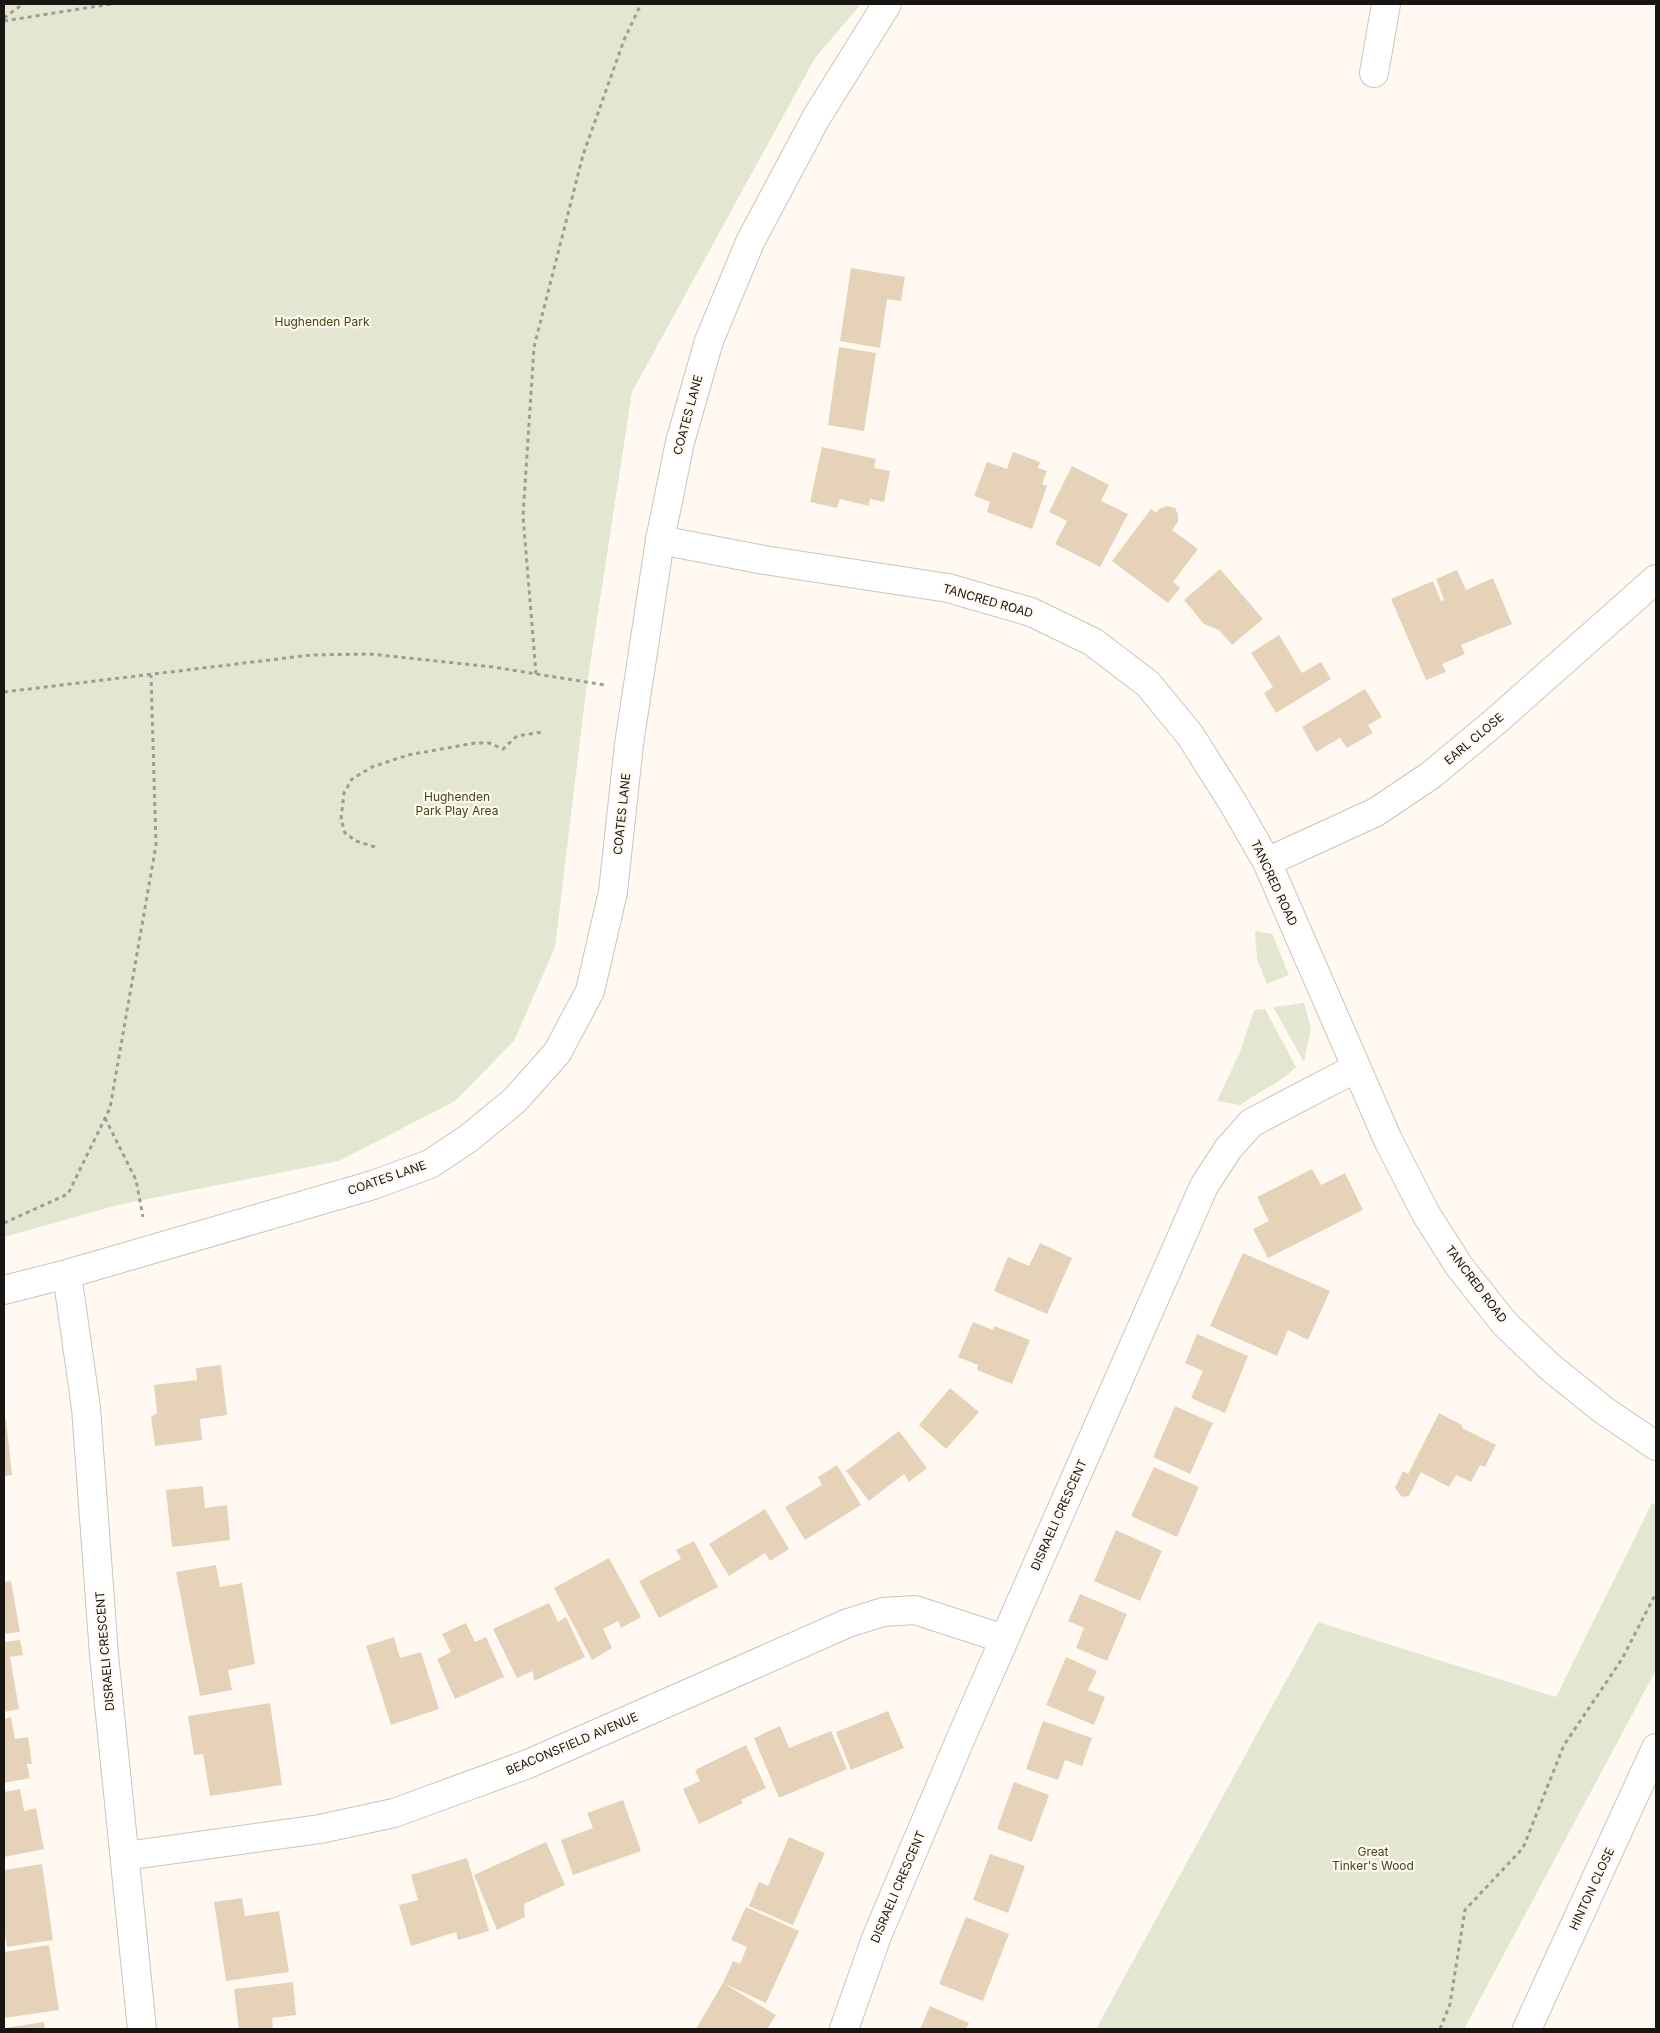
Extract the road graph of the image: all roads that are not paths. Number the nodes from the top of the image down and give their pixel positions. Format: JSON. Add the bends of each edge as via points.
{"nodes":[{"id":1,"x":887,"y":4,"type":"edge"},
{"id":2,"x":1386,"y":4,"type":"edge"},
{"id":3,"x":1374,"y":73,"type":"dead end"},
{"id":4,"x":660,"y":540,"type":"junction"},
{"id":5,"x":1656,"y":579,"type":"edge"},
{"id":6,"x":1267,"y":862,"type":"junction"},
{"id":7,"x":1356,"y":1068,"type":"junction"},
{"id":8,"x":67,"y":1274,"type":"junction"},
{"id":9,"x":4,"y":1290,"type":"edge"},
{"id":10,"x":1656,"y":1446,"type":"edge"},
{"id":11,"x":1004,"y":1638,"type":"junction"},
{"id":12,"x":1656,"y":1748,"type":"edge"},
{"id":13,"x":125,"y":1856,"type":"junction"},
{"id":14,"x":142,"y":2029,"type":"edge"},
{"id":15,"x":844,"y":2029,"type":"edge"},
{"id":16,"x":1527,"y":2029,"type":"edge"}],
"edges":[{"from":1,"to":4,"type":"street","name":"COATES LANE","via":[[816,118],[746,251],[709,342],[680,442]]},
{"from":2,"to":3,"type":"street"},
{"from":4,"to":6,"type":"street","name":"TANCRED ROAD","via":[[764,560],[948,588],[1031,612],[1093,642],[1148,684],[1190,735]]},
{"from":4,"to":8,"type":"street","name":"COATES LANE","via":[[629,744],[613,892],[590,991],[557,1053],[515,1100],[469,1138],[430,1164],[373,1185]]},
{"from":5,"to":6,"type":"street","name":"EARL CLOSE","via":[[1431,775],[1376,812]]},
{"from":6,"to":7,"type":"street","name":"TANCRED ROAD"},
{"from":7,"to":10,"type":"street","name":"TANCRED ROAD","via":[[1426,1214],[1459,1266],[1505,1324],[1550,1367],[1602,1409]]},
{"from":7,"to":11,"type":"street","name":"DISRAELI CRESCENT","via":[[1251,1123],[1228,1149],[1209,1179]]},
{"from":8,"to":9,"type":"street","name":"COATES LANE"},
{"from":8,"to":13,"type":"street","name":"DISRAELI CRESCENT","via":[[86,1408],[104,1655]]},
{"from":11,"to":13,"type":"street","name":"BEACONSFIELD AVENUE","via":[[915,1610],[883,1612],[848,1623],[528,1764],[394,1813],[320,1829]]},
{"from":11,"to":15,"type":"street","name":"DISRAELI CRESCENT","via":[[877,1936]]},
{"from":12,"to":16,"type":"street","name":"HINTON CLOSE"},
{"from":13,"to":14,"type":"street","name":"DISRAELI CRESCENT"}]}
